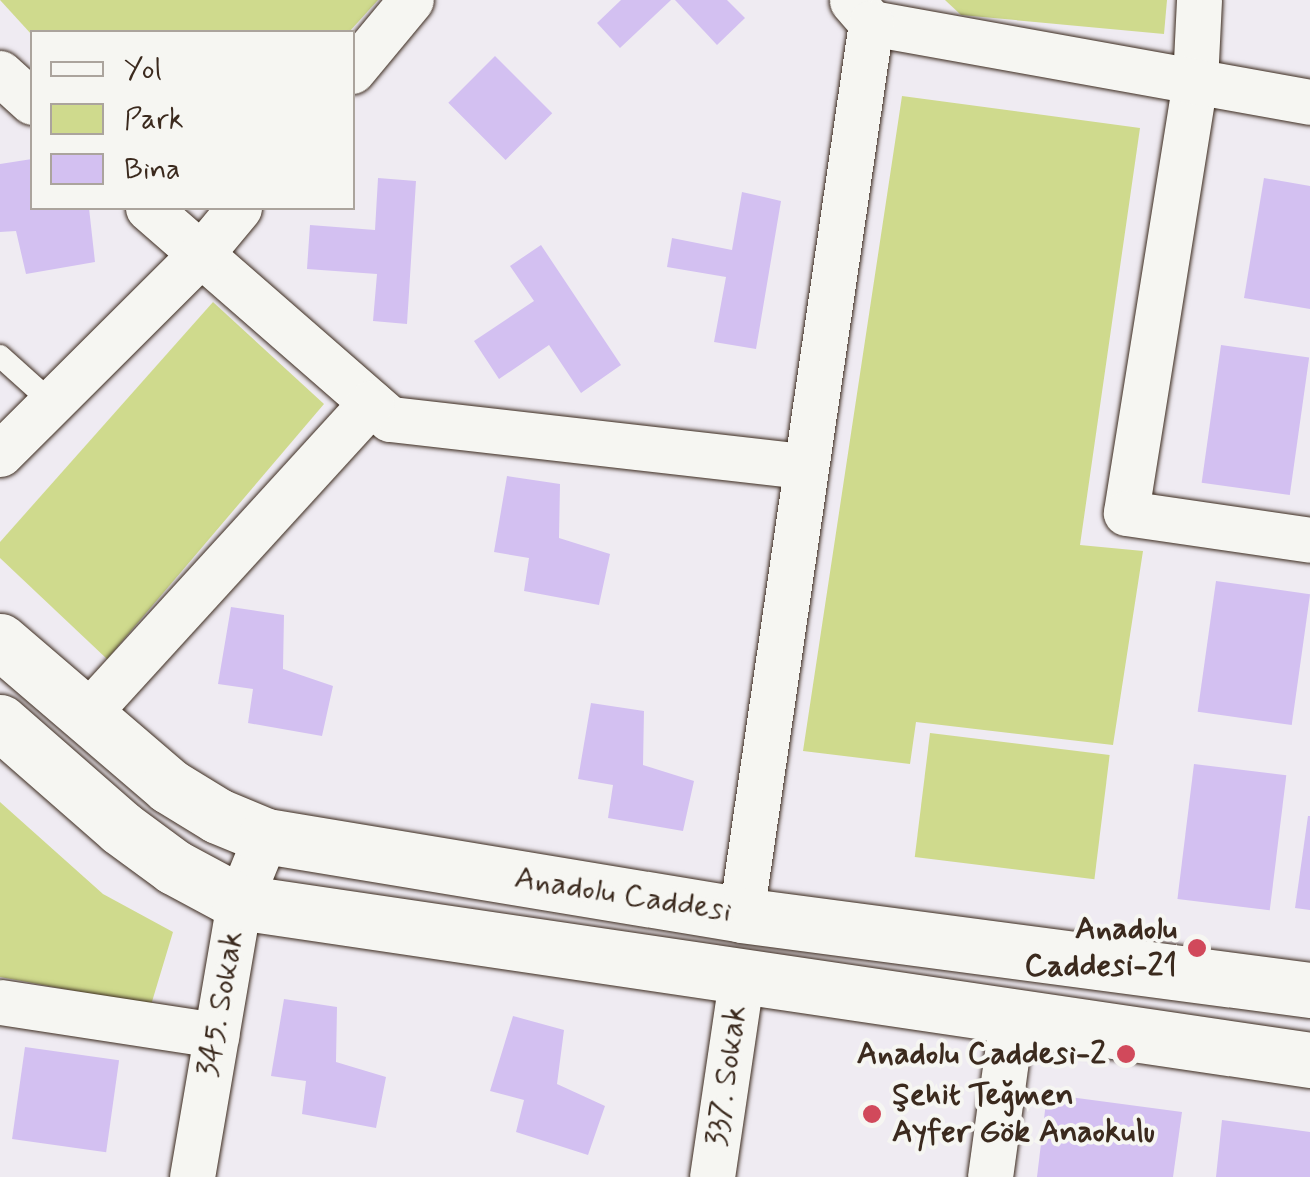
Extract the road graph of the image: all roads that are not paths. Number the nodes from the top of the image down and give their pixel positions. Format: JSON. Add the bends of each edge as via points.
{"nodes":[{"id":1,"x":411,"y":0,"type":"edge"},
{"id":2,"x":1199,"y":0,"type":"edge"},
{"id":3,"x":861,"y":11,"type":"edge"},
{"id":4,"x":355,"y":66,"type":"edge"},
{"id":5,"x":0,"y":73,"type":"edge"},
{"id":6,"x":1195,"y":81,"type":"junction"},
{"id":7,"x":30,"y":100,"type":"edge"},
{"id":8,"x":1310,"y":102,"type":"edge"},
{"id":9,"x":150,"y":210,"type":"edge"},
{"id":10,"x":237,"y":210,"type":"edge"},
{"id":11,"x":200,"y":255,"type":"junction"},
{"id":12,"x":0,"y":356,"type":"edge"},
{"id":13,"x":50,"y":401,"type":"junction"},
{"id":14,"x":371,"y":403,"type":"junction"},
{"id":15,"x":0,"y":454,"type":"edge"},
{"id":16,"x":804,"y":466,"type":"junction"},
{"id":17,"x":1310,"y":540,"type":"edge"},
{"id":18,"x":0,"y":641,"type":"edge"},
{"id":19,"x":85,"y":716,"type":"junction"},
{"id":20,"x":0,"y":722,"type":"edge"},
{"id":21,"x":266,"y":836,"type":"junction"},
{"id":22,"x":239,"y":902,"type":"junction"},
{"id":23,"x":741,"y":915,"type":"junction"},
{"id":24,"x":742,"y":976,"type":"junction"},
{"id":25,"x":1310,"y":990,"type":"edge"},
{"id":26,"x":0,"y":1002,"type":"edge"},
{"id":27,"x":1012,"y":1016,"type":"junction"},
{"id":28,"x":216,"y":1035,"type":"junction"},
{"id":29,"x":1310,"y":1060,"type":"edge"},
{"id":30,"x":192,"y":1177,"type":"edge"},
{"id":31,"x":712,"y":1177,"type":"edge"},
{"id":32,"x":990,"y":1177,"type":"edge"}],
"edges":[{"from":1,"to":4,"type":"street"},
{"from":2,"to":6,"type":"street"},
{"from":3,"to":6,"type":"street"},
{"from":3,"to":16,"type":"street"},
{"from":5,"to":7,"type":"street"},
{"from":6,"to":8,"type":"street"},
{"from":6,"to":17,"type":"street","via":[[1126,513]]},
{"from":9,"to":11,"type":"street"},
{"from":10,"to":11,"type":"street"},
{"from":11,"to":13,"type":"street"},
{"from":11,"to":14,"type":"street"},
{"from":12,"to":13,"type":"lane"},
{"from":13,"to":15,"type":"street"},
{"from":14,"to":16,"type":"street","via":[[390,418]]},
{"from":14,"to":19,"type":"street"},
{"from":16,"to":23,"type":"street"},
{"from":18,"to":19,"type":"street","name":"Anadolu Caddesi"},
{"from":19,"to":21,"type":"street","name":"Anadolu Caddesi","via":[[169,786]]},
{"from":20,"to":22,"type":"street","name":"Anadolu Caddesi","via":[[121,828]]},
{"from":21,"to":22,"type":"street","name":"345. Sokak"},
{"from":21,"to":23,"type":"street","name":"Anadolu Caddesi"},
{"from":22,"to":24,"type":"street","name":"Anadolu Caddesi"},
{"from":22,"to":28,"type":"street","name":"345. Sokak"},
{"from":23,"to":25,"type":"street","name":"Anadolu Caddesi"},
{"from":24,"to":27,"type":"street","name":"Anadolu Caddesi"},
{"from":24,"to":31,"type":"street","name":"337. Sokak"},
{"from":26,"to":28,"type":"street"},
{"from":27,"to":29,"type":"street","name":"Anadolu Caddesi"},
{"from":27,"to":32,"type":"street"},
{"from":28,"to":30,"type":"street","name":"345. Sokak"}]}
